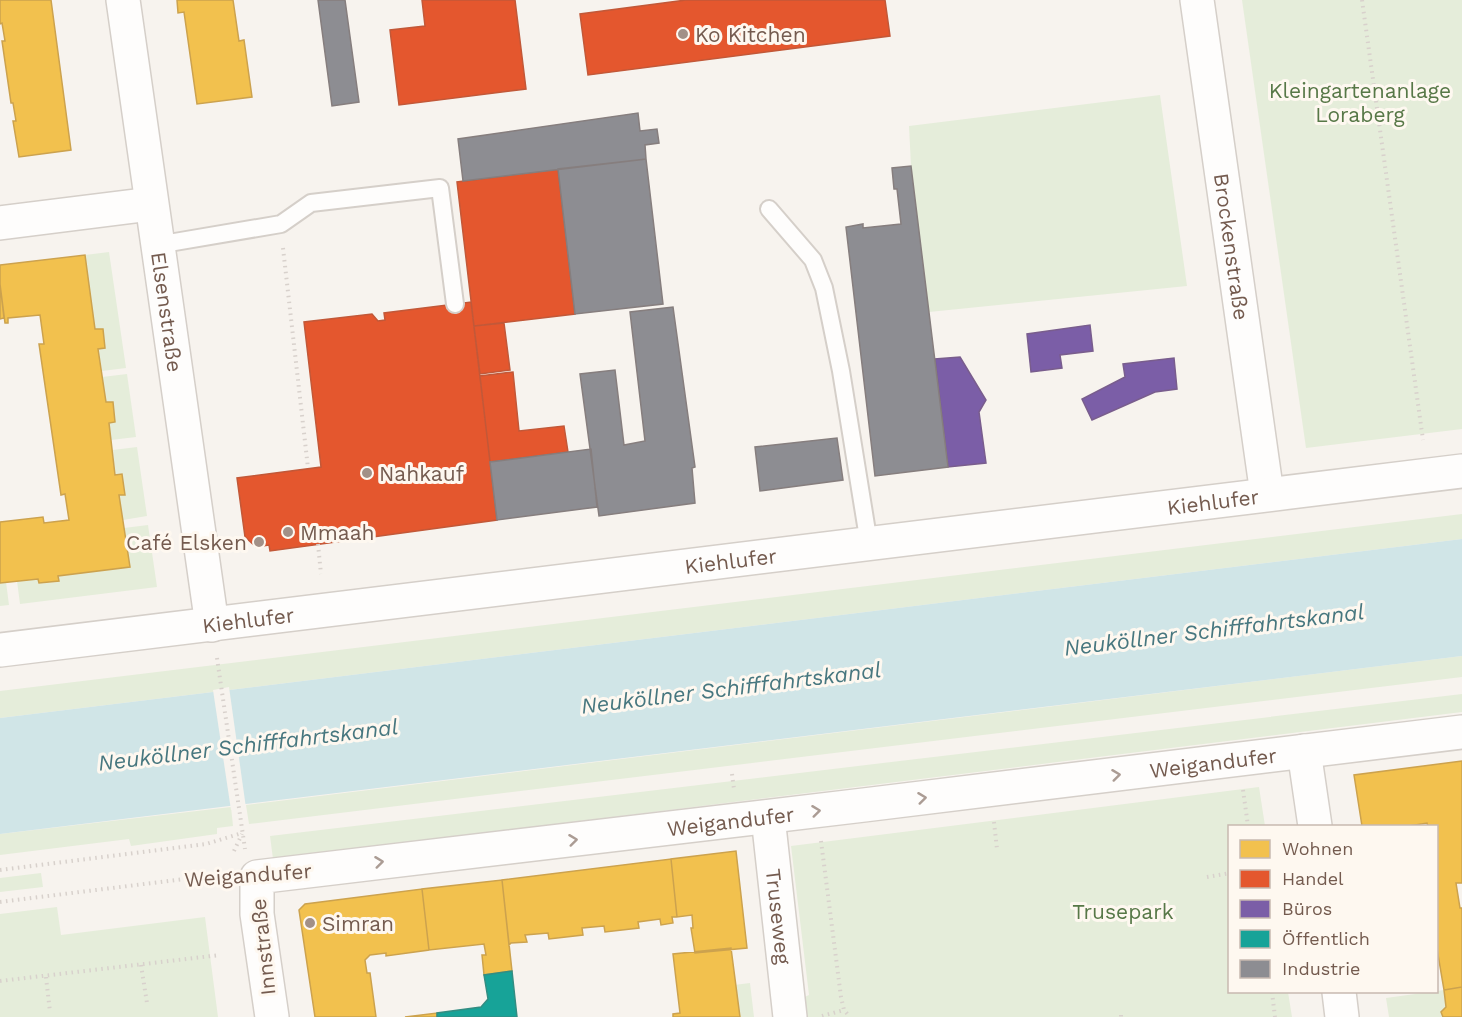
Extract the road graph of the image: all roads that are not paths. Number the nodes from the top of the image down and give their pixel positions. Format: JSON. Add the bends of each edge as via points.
{"nodes":[{"id":1,"x":123,"y":0,"type":"edge"},
{"id":2,"x":1197,"y":0,"type":"edge"},
{"id":3,"x":151,"y":204,"type":"junction"},
{"id":4,"x":769,"y":209,"type":"dead end"},
{"id":5,"x":0,"y":223,"type":"edge"},
{"id":6,"x":157,"y":245,"type":"junction"},
{"id":7,"x":455,"y":304,"type":"dead end"},
{"id":8,"x":1462,"y":471,"type":"edge"},
{"id":9,"x":1268,"y":494,"type":"junction"},
{"id":10,"x":869,"y":544,"type":"junction"},
{"id":11,"x":212,"y":625,"type":"junction"},
{"id":12,"x":0,"y":650,"type":"edge"},
{"id":13,"x":1462,"y":732,"type":"edge"},
{"id":14,"x":1304,"y":751,"type":"junction"},
{"id":15,"x":768,"y":817,"type":"junction"},
{"id":16,"x":1315,"y":825,"type":"edge"},
{"id":17,"x":257,"y":877,"type":"joint"},
{"id":18,"x":1339,"y":993,"type":"edge"},
{"id":19,"x":272,"y":1017,"type":"edge"},
{"id":20,"x":790,"y":1017,"type":"edge"},
{"id":21,"x":1342,"y":1017,"type":"edge"}],
"edges":[{"from":1,"to":3,"type":"street","name":"Elsenstraße"},
{"from":2,"to":9,"type":"street","name":"Brockenstraße"},
{"from":3,"to":5,"type":"street"},
{"from":3,"to":6,"type":"street","name":"Elsenstraße"},
{"from":4,"to":10,"type":"lane","via":[[813,260],[824,288]]},
{"from":6,"to":7,"type":"lane","via":[[281,224],[311,203],[440,188]]},
{"from":6,"to":11,"type":"street","name":"Elsenstraße"},
{"from":8,"to":9,"type":"street","name":"Kiehlufer"},
{"from":9,"to":10,"type":"street","name":"Kiehlufer"},
{"from":10,"to":11,"type":"street","name":"Kiehlufer"},
{"from":11,"to":12,"type":"street","name":"Kiehlufer"},
{"from":13,"to":14,"type":"street","name":"Weigandufer"},
{"from":15,"to":14,"type":"street","name":"Weigandufer","one_way":true},
{"from":14,"to":16,"type":"street"},
{"from":17,"to":15,"type":"street","name":"Weigandufer","one_way":true},
{"from":15,"to":20,"type":"street","name":"Truseweg"},
{"from":17,"to":19,"type":"street","name":"Innstraße","via":[[257,914]]},
{"from":18,"to":21,"type":"street"}]}
